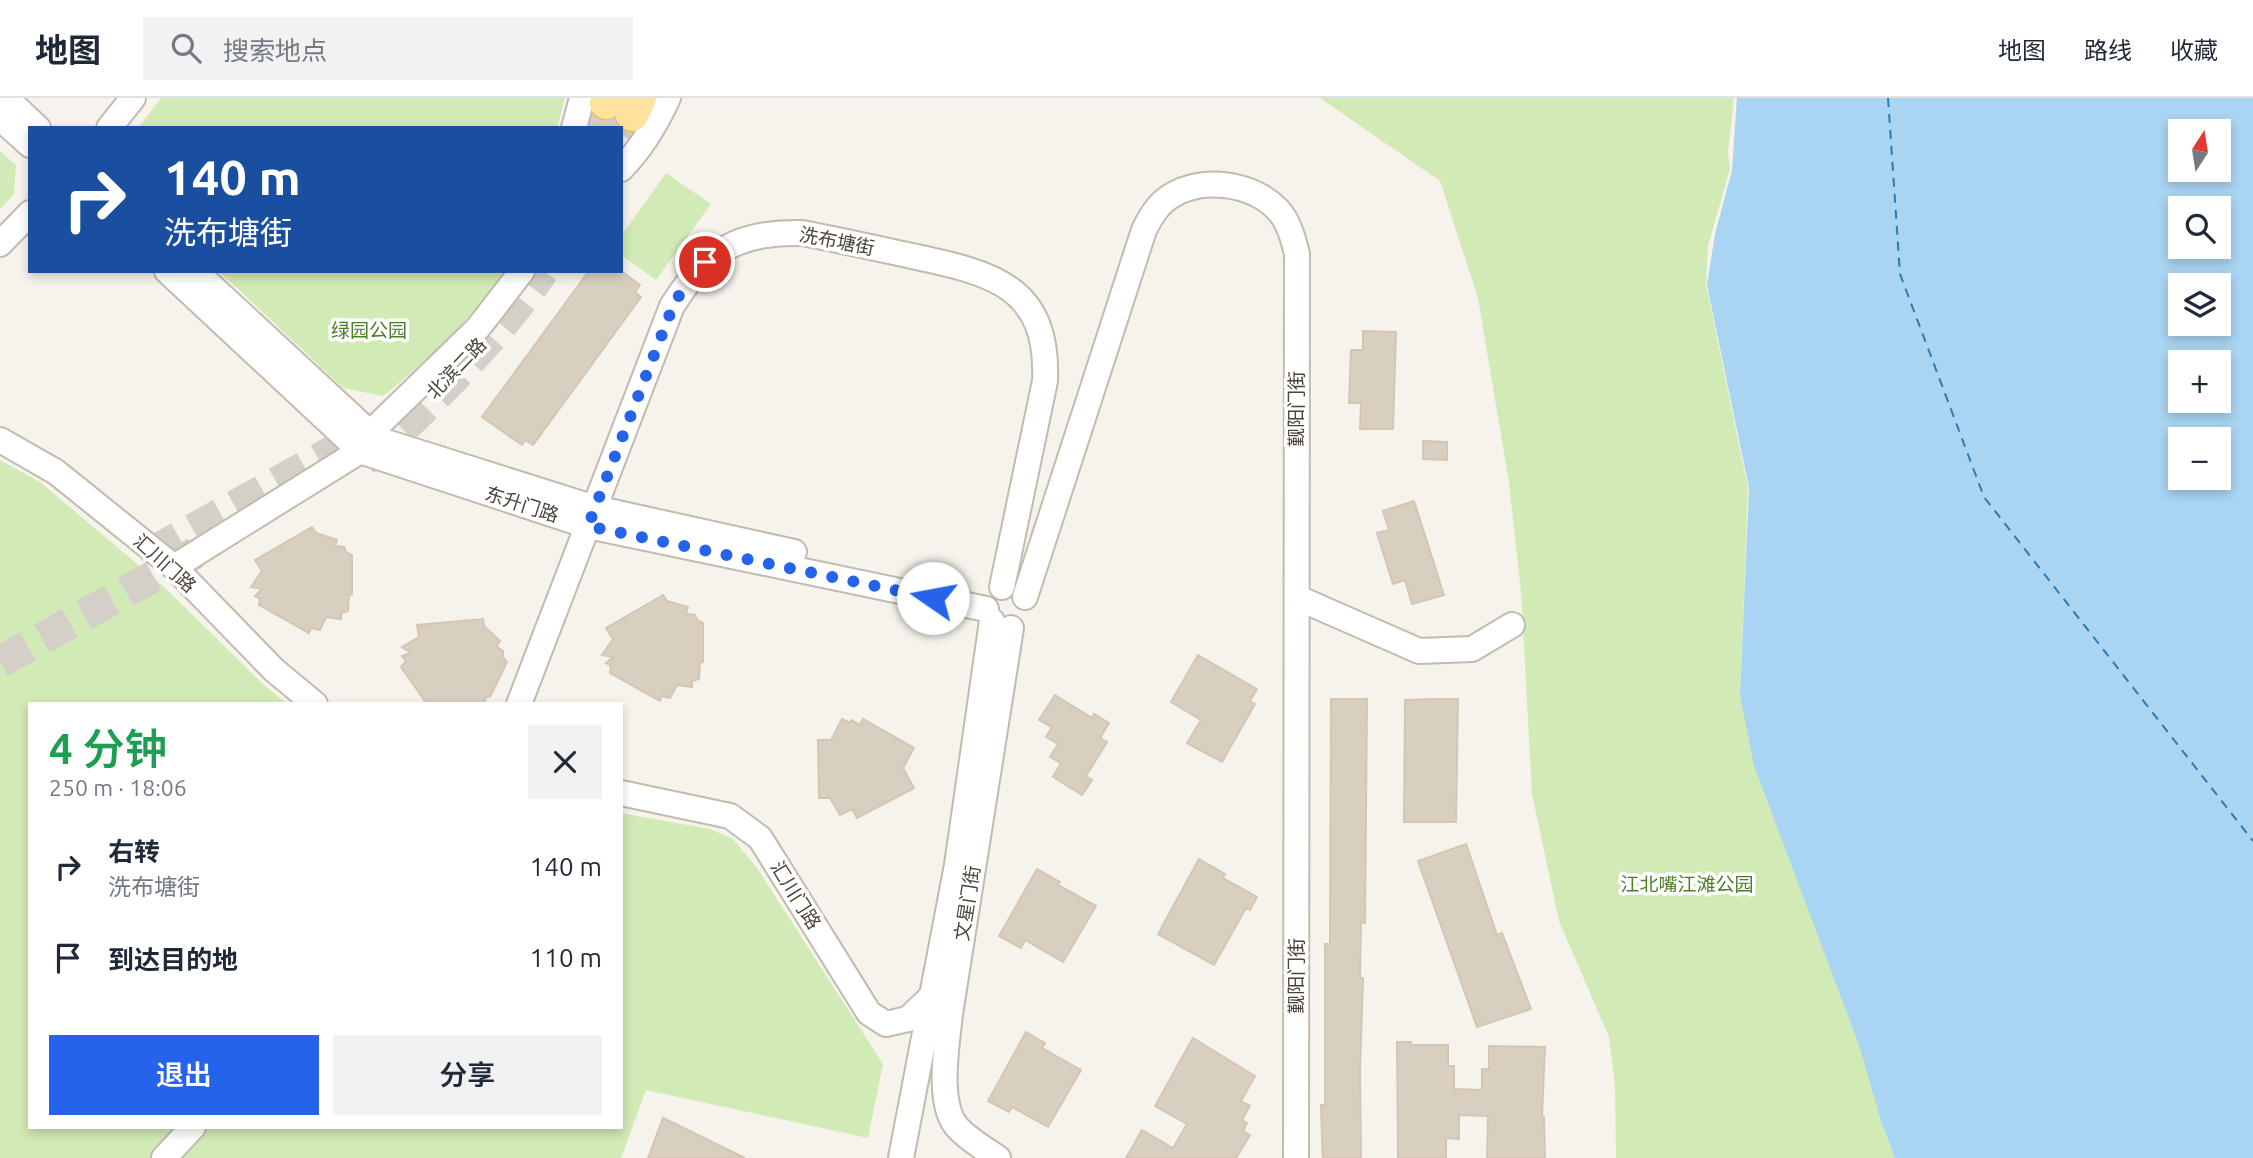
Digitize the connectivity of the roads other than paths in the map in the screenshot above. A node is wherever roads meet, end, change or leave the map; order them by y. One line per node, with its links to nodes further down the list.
1 (6, 98): 6 (street)
2 (133, 98): 7 (street)
3 (668, 98): 10 (street)
4 (614, 103): 8 (street)
5 (0, 118): 9 (street)
6 (36, 126)
7 (111, 126)
8 (577, 126)
9 (28, 143)
10 (625, 164)
11 (28, 215): 12 (street)
12 (0, 244)
13 (169, 273): 19 (street, 东升门路)
14 (197, 273): 19 (street, 东升门路)
15 (520, 273): 19 (street, 北滨二路)
16 (537, 273): 19 (street, 北滨二路)
17 (1038, 420): 20 (street); 21 (street, 洗布塘街); 25 (street, 洗布塘街)
18 (0, 440): 22 (street, 汇川门路)
19 (371, 442): 21 (street, 东升门路); 22 (street, 北滨二路)
20 (1059, 488): 23 (street, 觐阳门街); 24 (street, 觐阳门街)
21 (592, 517): 25 (street, 东升门路); 28 (street, 洗布塘街)
22 (174, 567): 27 (street, 汇川门路)
23 (1025, 597): 25 (street, 东升门路); 25 (street, 觐阳门街)
24 (1298, 598): 26 (street); 35 (street, 觐阳门街)
25 (996, 608): 30 (street, 文星门街); 34 (street, 文星门街)
26 (1512, 625)
27 (313, 702)
28 (520, 702)
29 (623, 793): 30 (street, 汇川门路)
30 (933, 995): 33 (street, 文星门街)
31 (190, 1129): 32 (street)
32 (164, 1158)
33 (901, 1158)
34 (998, 1158)
35 (1296, 1158)

